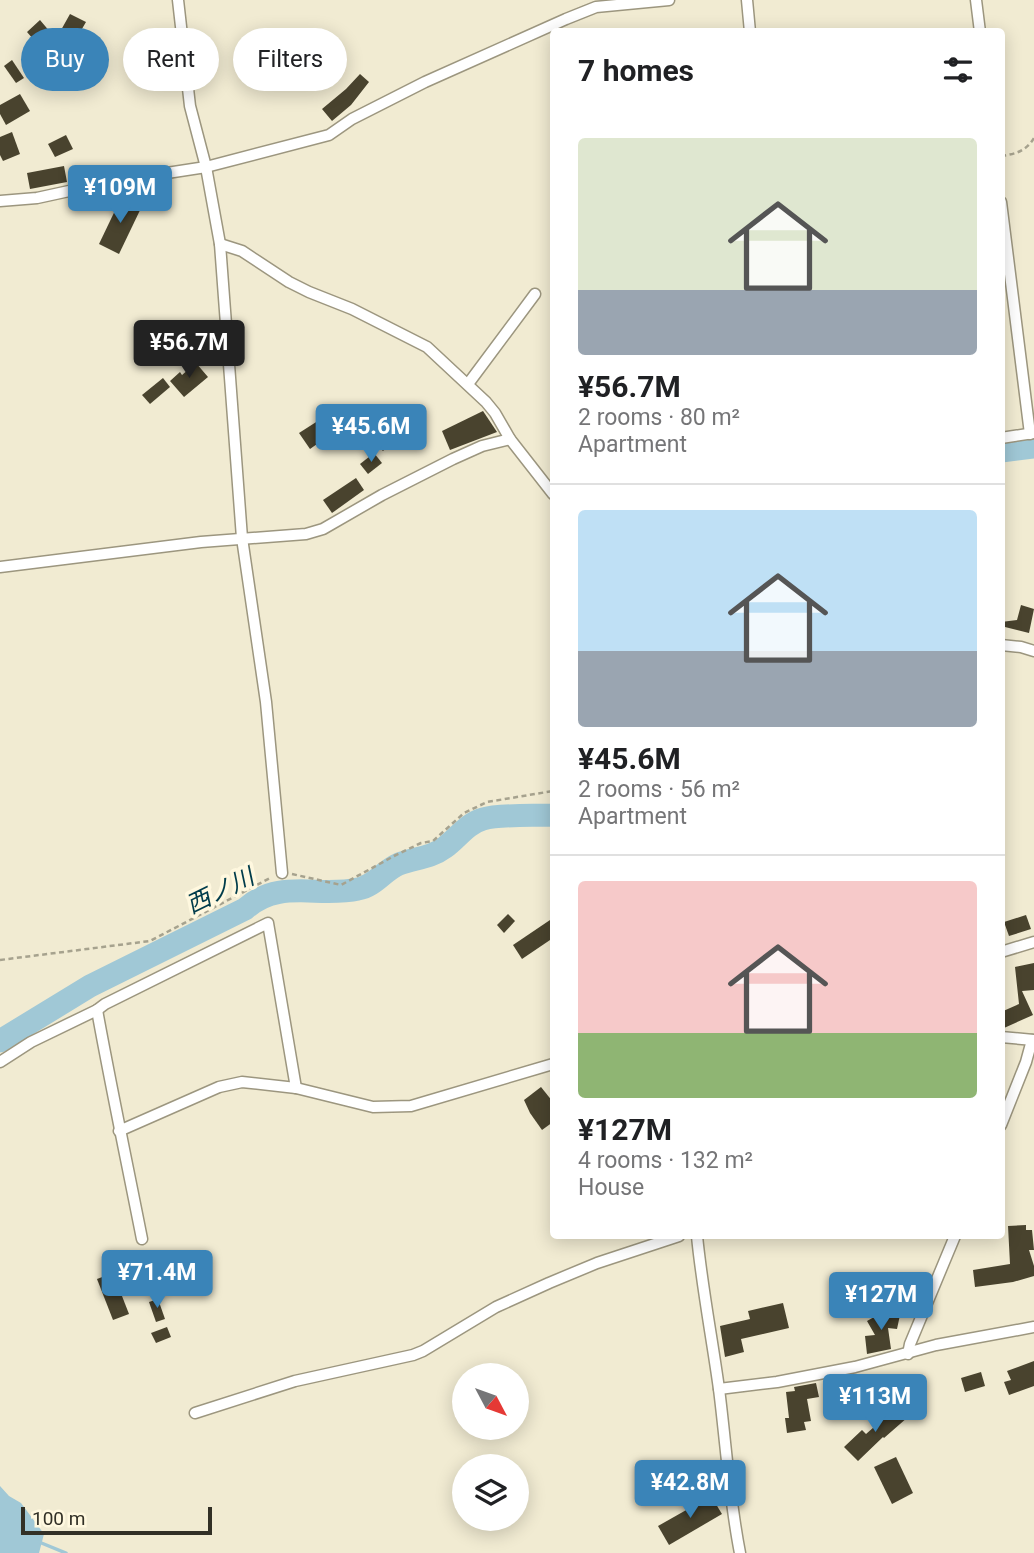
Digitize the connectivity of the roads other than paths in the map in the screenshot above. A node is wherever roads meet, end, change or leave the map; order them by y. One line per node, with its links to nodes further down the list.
1 (178, 0): 8 (street)
2 (668, 0): 5 (street)
3 (747, 0): 6 (street)
4 (976, 0): 7 (street)
5 (595, 4): 8 (street)
6 (750, 28)
7 (980, 28)
8 (206, 167): 9 (street); 11 (street)
9 (0, 201)
10 (1005, 232): 14 (street)
11 (220, 244): 13 (street); 18 (street)
12 (535, 294): 13 (street)
13 (468, 384): 16 (street)
14 (1032, 433): 15 (street)
15 (1005, 437)
16 (510, 439): 17 (street); 18 (street)
17 (550, 490)
18 (242, 538): 19 (street); 22 (street)
19 (0, 567)
20 (1005, 645): 21 (street)
21 (1034, 651)
22 (282, 873)
23 (1034, 943): 24 (street)
24 (1005, 951)
25 (97, 1010): 28 (street); 30 (street); 32 (street)
26 (1005, 1037): 27 (street)
27 (1033, 1040): 31 (street)
28 (0, 1062)
29 (550, 1065): 30 (street)
30 (296, 1088): 32 (street)
31 (1005, 1115)
32 (119, 1130): 33 (street)
33 (142, 1239)
34 (670, 1239): 40 (street)
35 (696, 1239): 39 (street)
36 (954, 1239): 38 (street)
37 (1034, 1327): 38 (street)
38 (908, 1354): 39 (street)
39 (719, 1389): 41 (street)
40 (195, 1413)
41 (740, 1553)

